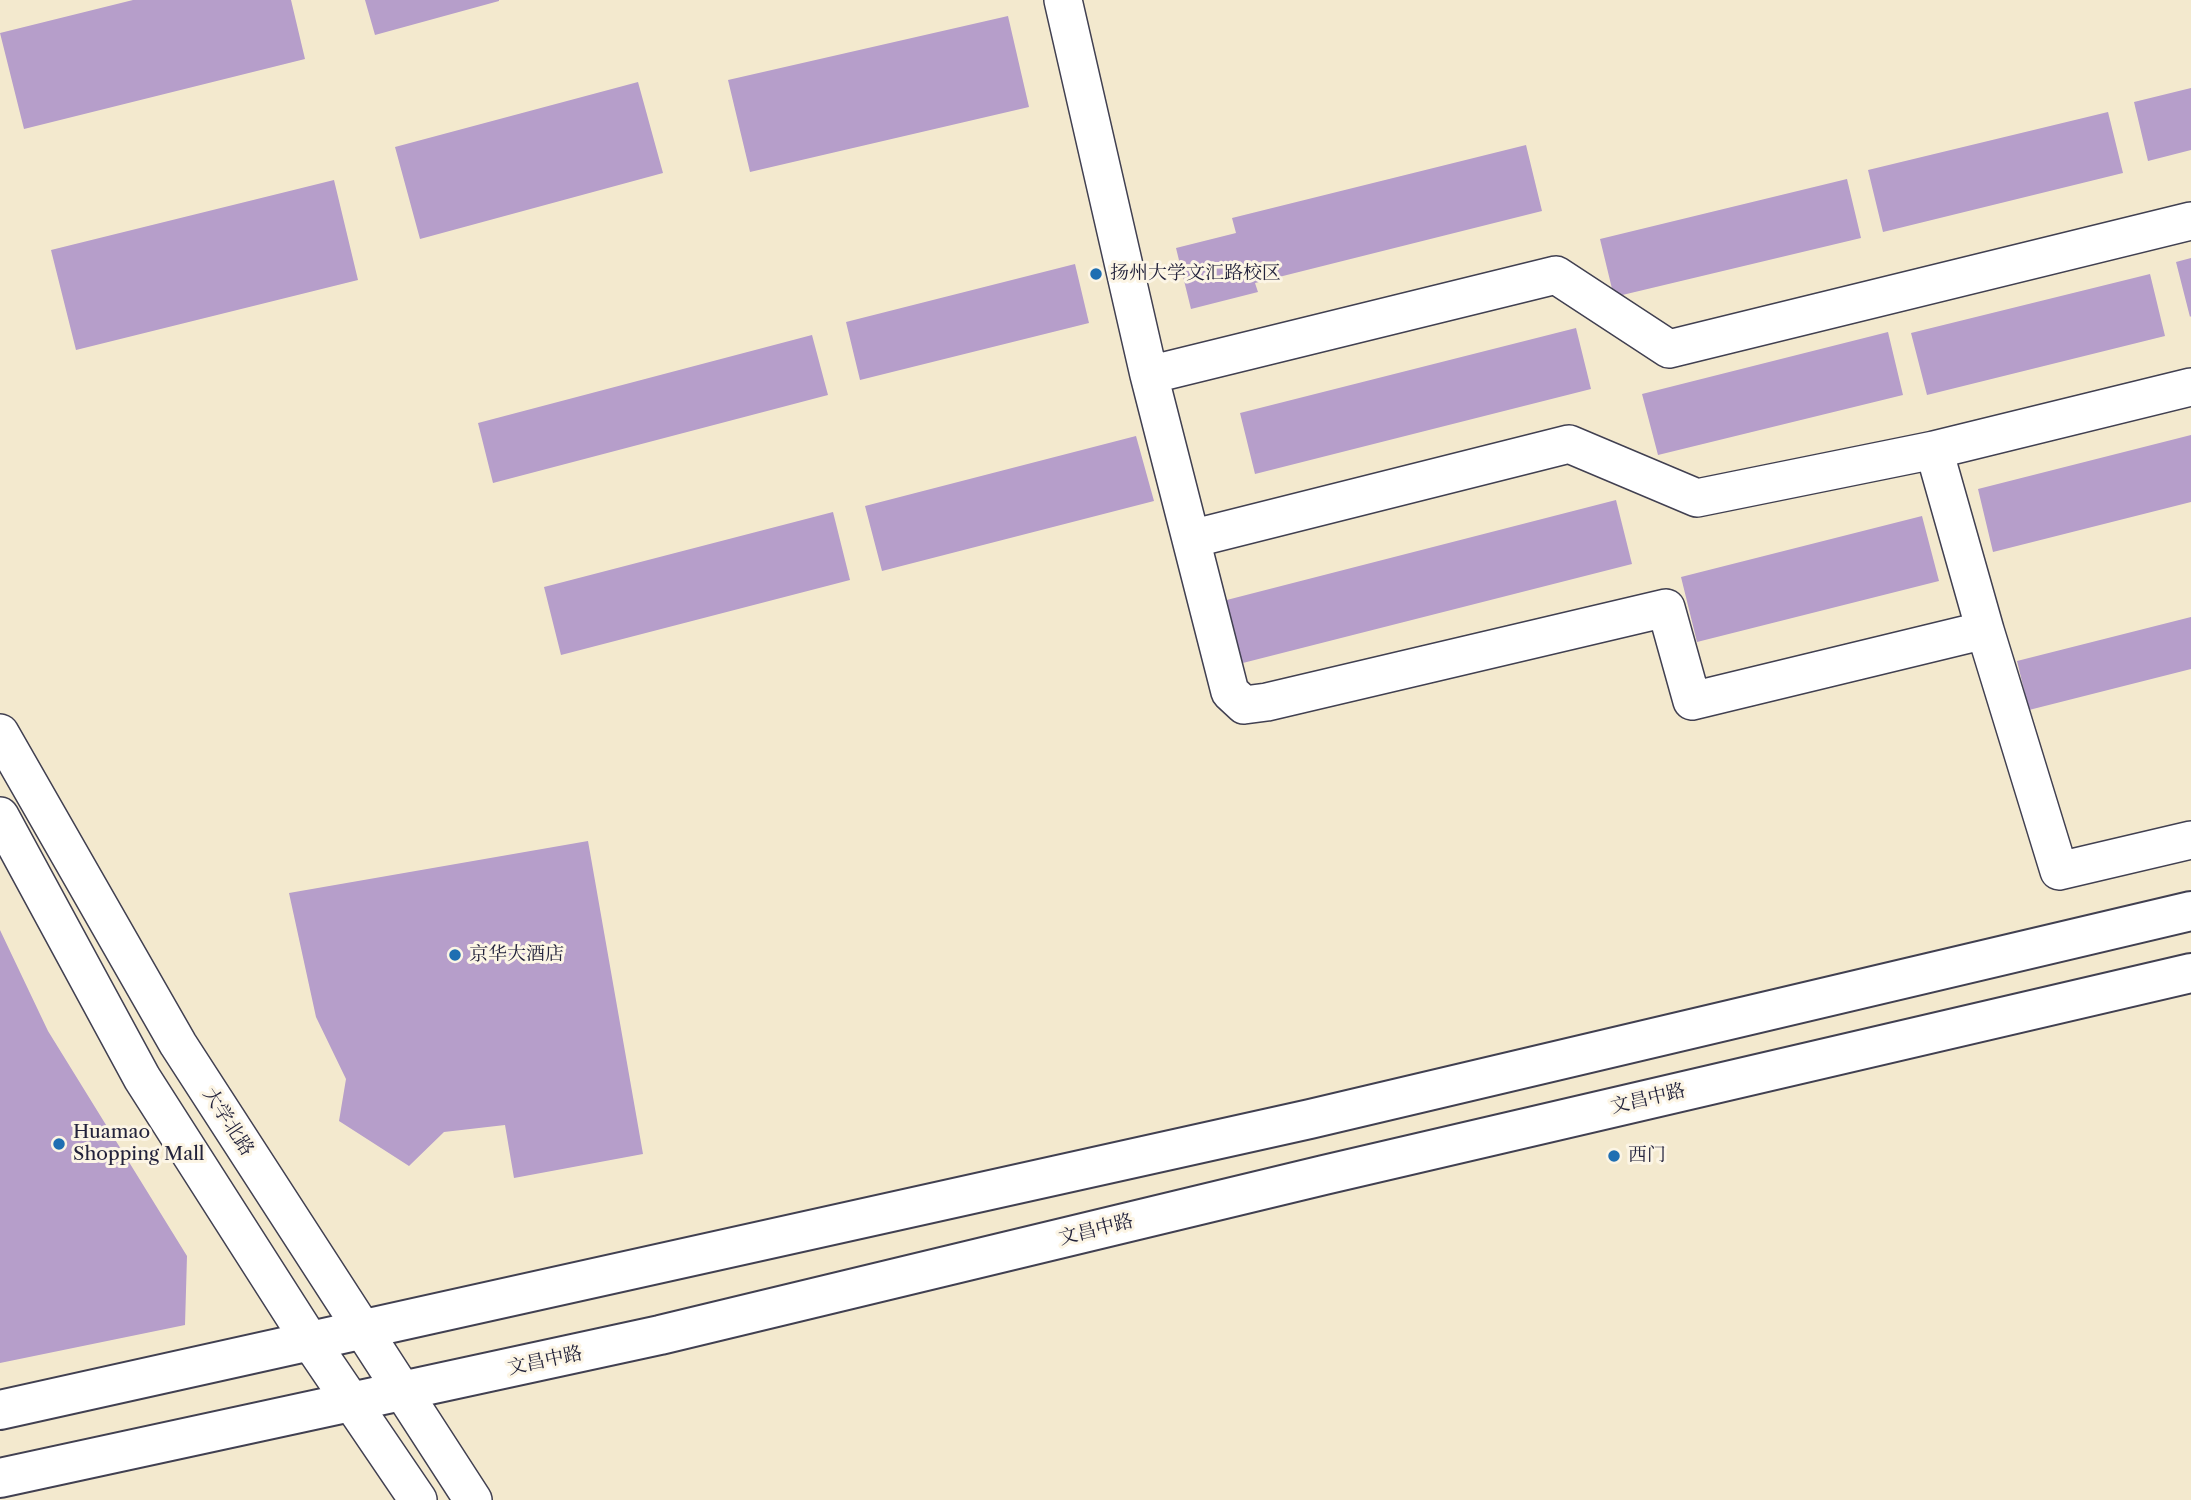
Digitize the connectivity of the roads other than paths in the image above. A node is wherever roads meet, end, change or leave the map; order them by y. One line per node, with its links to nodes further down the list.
1 (1063, 0): 3 (street)
2 (2191, 221): 3 (street)
3 (1149, 375): 6 (street)
4 (2191, 387): 5 (street)
5 (1934, 450): 6 (street); 7 (street)
6 (1191, 539): 7 (street)
7 (1985, 630): 10 (street)
8 (0, 733): 13 (street, 大学北路)
9 (0, 816): 14 (street)
10 (2191, 839)
11 (2191, 911): 13 (main road)
12 (2191, 973): 15 (main road, 文昌中路)
13 (363, 1329): 14 (main road); 15 (street, 大学北路)
14 (310, 1341): 16 (street); 17 (main road)
15 (401, 1392): 16 (main road, 文昌中路); 20 (street, 大学北路)
16 (352, 1402): 18 (main road, 文昌中路); 19 (street)
17 (0, 1410)
18 (0, 1478)
19 (418, 1500)
20 (473, 1500)

